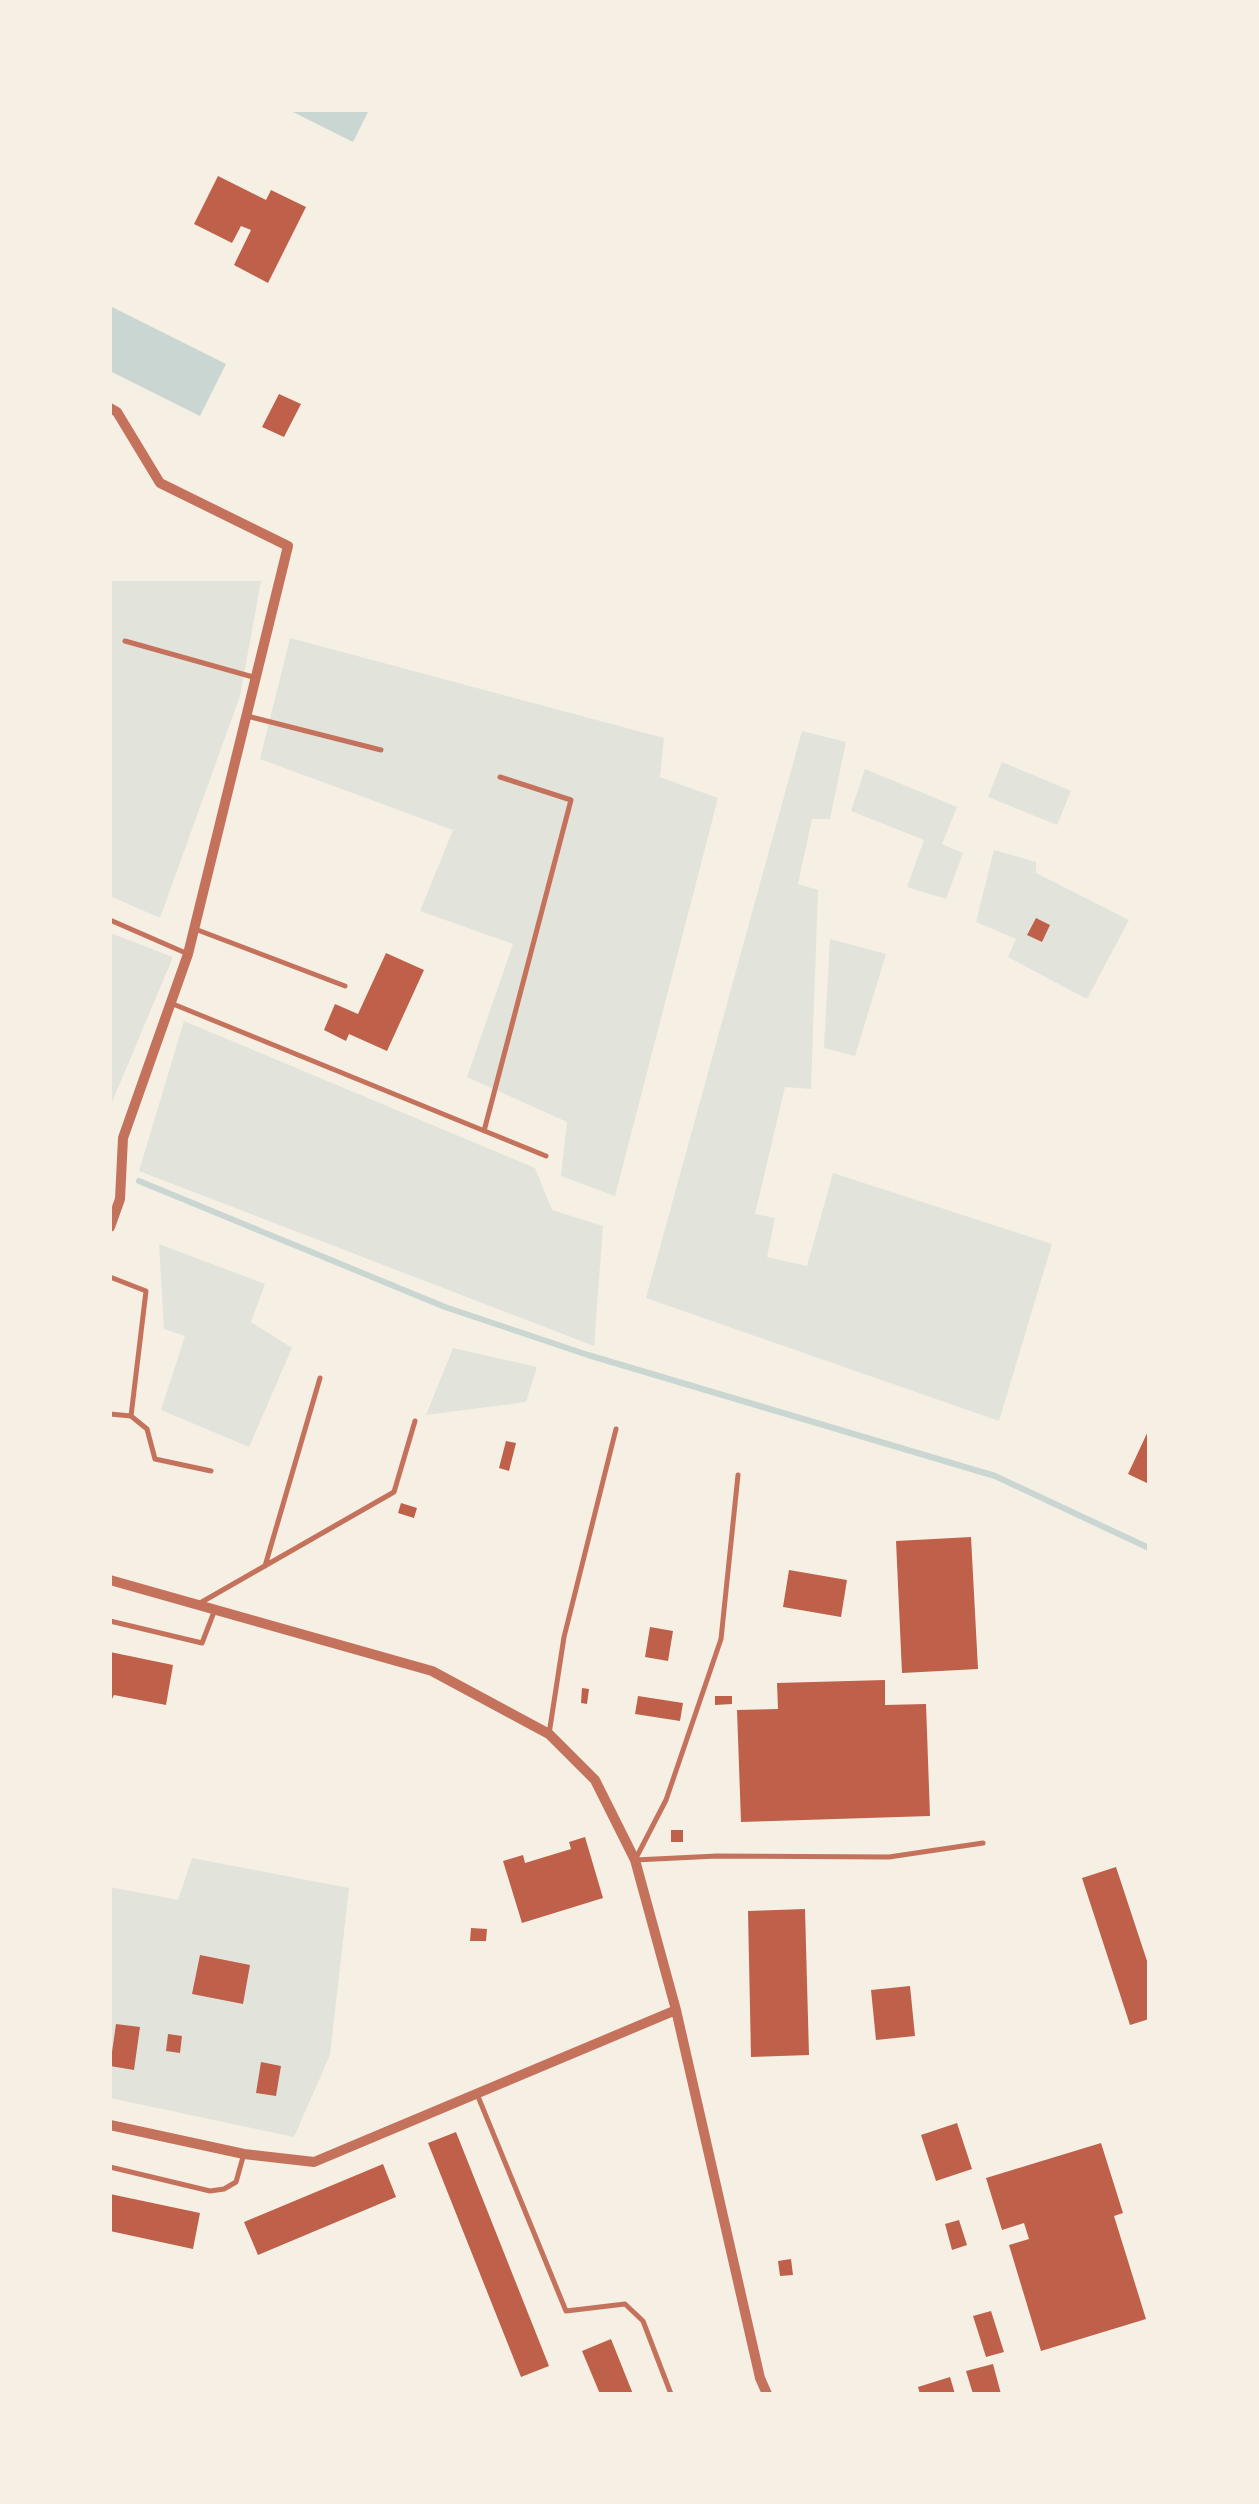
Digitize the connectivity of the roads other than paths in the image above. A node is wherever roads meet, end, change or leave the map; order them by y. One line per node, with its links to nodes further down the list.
1 (110, 408): 3 (street)
2 (125, 641): 3 (lane)
3 (256, 678): 4 (street)
4 (247, 716): 5 (lane); 8 (street)
5 (381, 750)
6 (500, 777): 12 (lane)
7 (110, 920): 9 (lane)
8 (192, 928): 9 (street); 10 (lane)
9 (188, 954): 11 (street)
10 (345, 986)
11 (170, 1003): 12 (lane); 14 (street)
12 (484, 1131): 15 (lane)
13 (110, 1132): 14 (lane)
14 (123, 1138): 16 (street)
15 (546, 1156)
16 (110, 1227)
17 (110, 1277): 20 (lane)
18 (320, 1378): 25 (lane)
19 (110, 1414): 20 (lane)
20 (131, 1416): 23 (lane)
21 (415, 1421): 25 (lane)
22 (616, 1430): 30 (lane)
23 (211, 1471)
24 (738, 1475): 32 (lane)
25 (264, 1566): 27 (lane)
26 (110, 1580): 27 (street)
27 (198, 1605): 28 (street)
28 (214, 1610): 29 (lane); 30 (street)
29 (110, 1622)
30 (549, 1734): 32 (street)
31 (983, 1843): 32 (lane)
32 (635, 1860): 33 (street)
33 (676, 2010): 34 (street); 39 (street)
34 (477, 2094): 36 (street); 38 (lane)
35 (110, 2124): 36 (street)
36 (244, 2154): 37 (lane)
37 (110, 2167)
38 (671, 2394)
39 (767, 2394)

